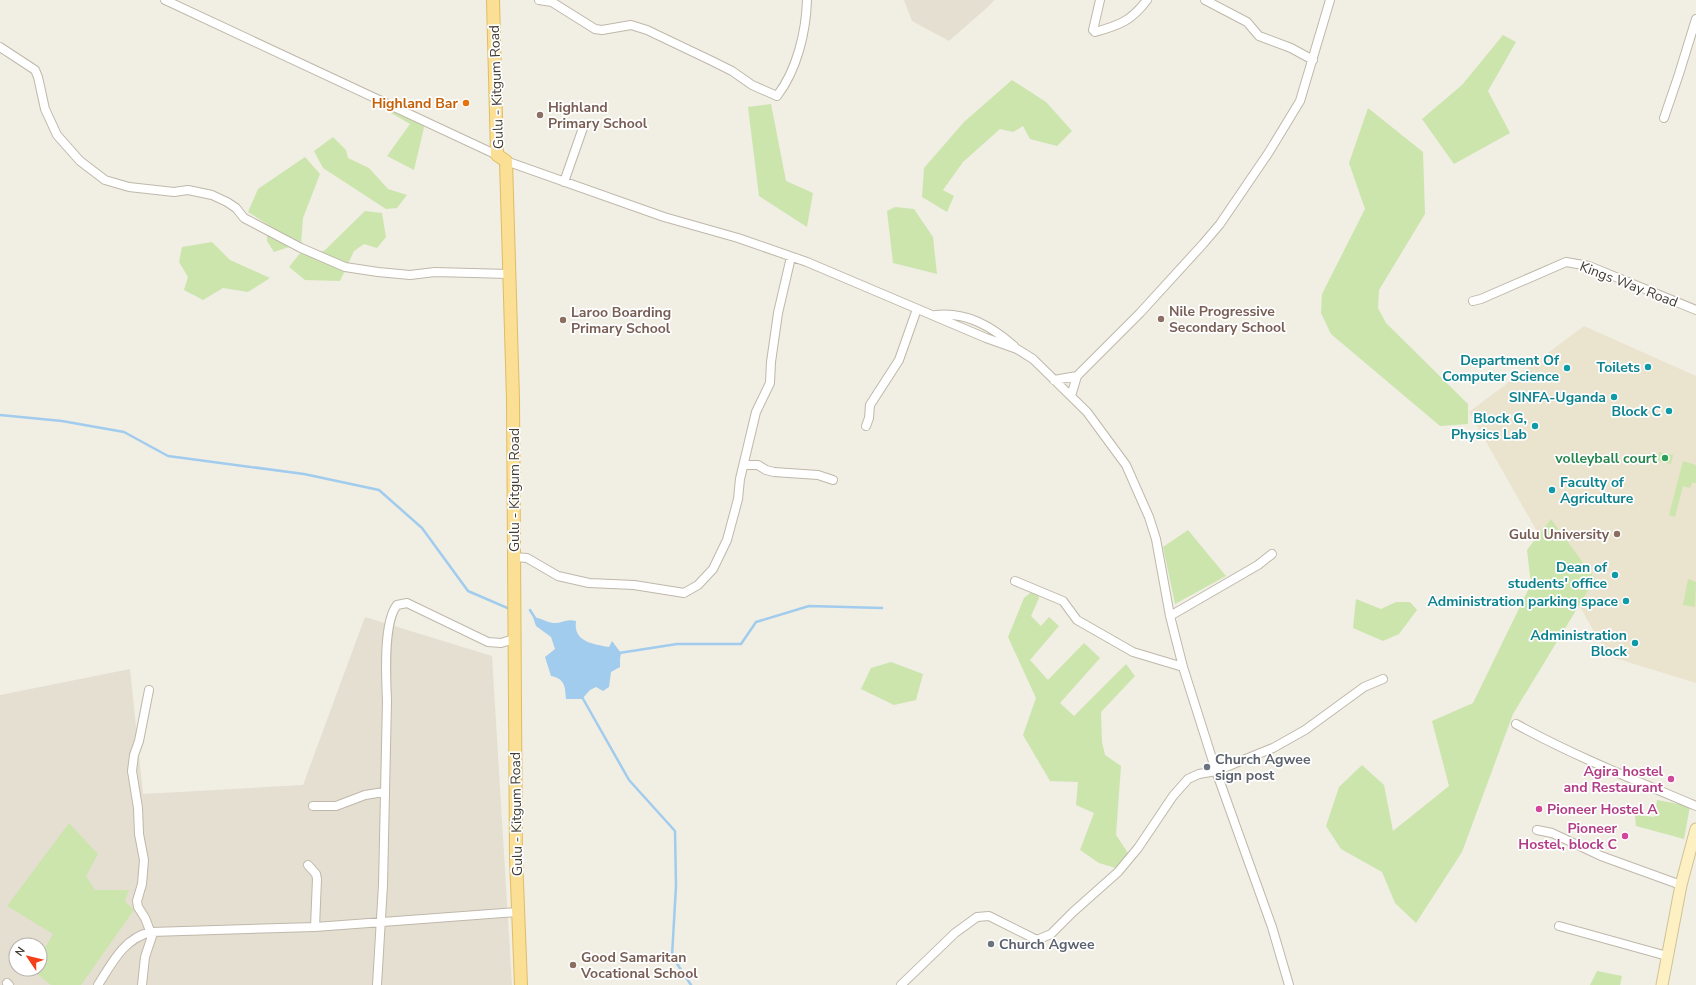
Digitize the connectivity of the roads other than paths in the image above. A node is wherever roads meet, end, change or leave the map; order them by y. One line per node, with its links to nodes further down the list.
1 (165, 0): 14 (street)
2 (493, 0): 14 (main road, Gulu - Kitgum Road)
3 (539, 0): 4 (street)
4 (807, 0)
5 (1100, 0): 6 (street)
6 (1147, 0)
7 (1205, 0): 11 (street)
8 (1330, 0): 11 (street)
9 (1696, 19): 12 (street)
10 (0, 47): 17 (street)
11 (1313, 60): 23 (street)
12 (1664, 118)
13 (584, 125): 15 (street)
14 (501, 158): 15 (street); 17 (main road, Gulu - Kitgum Road)
15 (564, 182): 16 (street)
16 (791, 257): 19 (street); 27 (street)
17 (509, 274): 30 (main road, Gulu - Kitgum Road)
18 (1473, 301): 20 (street, Kings Way Road)
19 (917, 309): 21 (street); 26 (street)
20 (1696, 310)
21 (936, 316): 22 (street); 22 (street)
22 (1017, 349): 24 (street)
23 (1077, 376): 24 (street); 25 (street)
24 (1054, 380): 25 (street)
25 (1071, 396): 32 (street)
26 (866, 426)
27 (744, 465): 28 (street); 30 (street)
28 (833, 480)
29 (1272, 554): 32 (street)
30 (514, 557): 33 (main road, Gulu - Kitgum Road)
31 (1016, 581): 34 (street)
32 (1170, 616): 34 (street)
33 (514, 639): 39 (street); 46 (main road, Gulu - Kitgum Road)
34 (1183, 667): 38 (street)
35 (1383, 679): 38 (street)
36 (149, 690): 50 (street)
37 (1516, 724): 41 (street)
38 (1216, 771): 56 (street); 57 (street)
39 (384, 792): 40 (street); 47 (street)
40 (313, 806)
41 (1696, 806)
42 (1696, 829): 45 (street)
43 (1537, 830): 45 (street)
44 (308, 866): 48 (street)
45 (1680, 885): 51 (street)
46 (518, 912): 47 (street); 55 (main road, Gulu - Kitgum Road)
47 (380, 922): 48 (street); 54 (street)
48 (314, 926): 50 (street)
49 (1559, 926): 51 (street)
50 (151, 932): 52 (street); 53 (street)
51 (1667, 956): 58 (street)
52 (98, 985)
53 (142, 985)
54 (377, 985)
55 (521, 985)
56 (901, 985)
57 (1289, 985)
58 (1662, 985)

